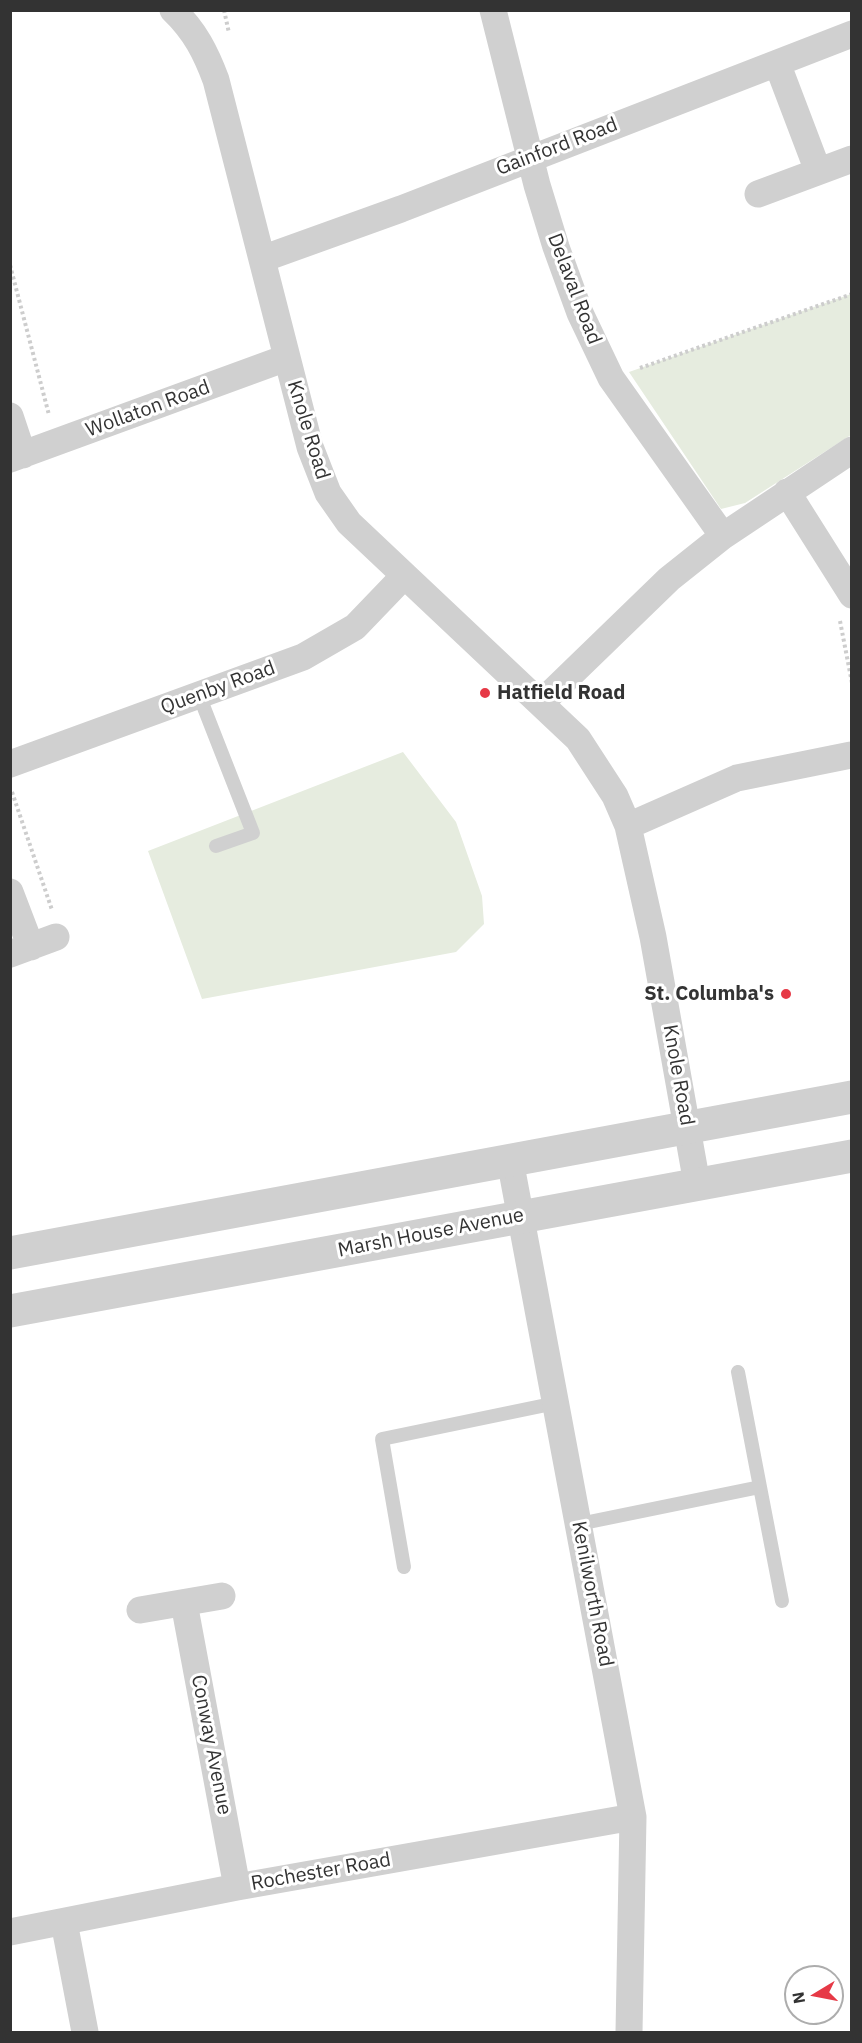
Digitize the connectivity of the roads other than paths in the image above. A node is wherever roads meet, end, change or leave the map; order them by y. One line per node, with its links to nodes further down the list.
1 (174, 10): 9 (street, Knole Road)
2 (492, 10): 5 (street, Delaval Road)
3 (852, 34): 4 (street, Gainford Road)
4 (777, 63): 5 (street, Gainford Road); 7 (street)
5 (529, 157): 9 (street, Gainford Road); 15 (street, Delaval Road)
6 (852, 159): 7 (street)
7 (818, 171): 8 (street)
8 (758, 194)
9 (262, 259): 10 (street, Knole Road)
10 (286, 358): 13 (street, Wollaton Road); 16 (street, Knole Road)
11 (10, 416): 13 (street)
12 (852, 450): 14 (street)
13 (17, 457)
14 (787, 492): 15 (street); 17 (street)
15 (723, 536): 19 (street)
16 (404, 576): 18 (street, Quenby Road); 19 (street, Knole Road)
17 (852, 595)
18 (199, 695): 21 (street, Quenby Road); 23 (lane)
19 (541, 703): 22 (street, Knole Road)
20 (850, 748): 22 (street)
21 (10, 764)
22 (628, 826): 28 (street, Knole Road)
23 (216, 846)
24 (10, 892): 26 (street)
25 (57, 937): 26 (street)
26 (21, 950)
27 (852, 1097): 28 (street)
28 (686, 1127): 30 (street); 31 (street, Knole Road)
29 (852, 1156): 31 (street, Marsh House Avenue)
30 (510, 1160): 32 (street, Kenilworth Road); 33 (street)
31 (697, 1184): 32 (street, Marsh House Avenue)
32 (520, 1216): 34 (street, Marsh House Avenue); 36 (street, Kenilworth Road)
33 (10, 1252)
34 (10, 1311)
35 (738, 1372): 37 (lane)
36 (556, 1404): 38 (street, Kenilworth Road); 39 (lane)
37 (760, 1487): 38 (lane); 41 (lane)
38 (579, 1524): 44 (street, Kenilworth Road)
39 (404, 1567)
40 (222, 1596): 42 (street)
41 (782, 1601)
42 (184, 1603): 43 (street); 45 (street, Conway Avenue)
43 (141, 1610)
44 (633, 1817): 45 (street, Rochester Road); 49 (street, Kenilworth Road)
45 (237, 1887): 46 (street, Rochester Road)
46 (64, 1922): 47 (street, Rochester Road); 48 (street)
47 (10, 1932)
48 (85, 2032)
49 (629, 2032)

